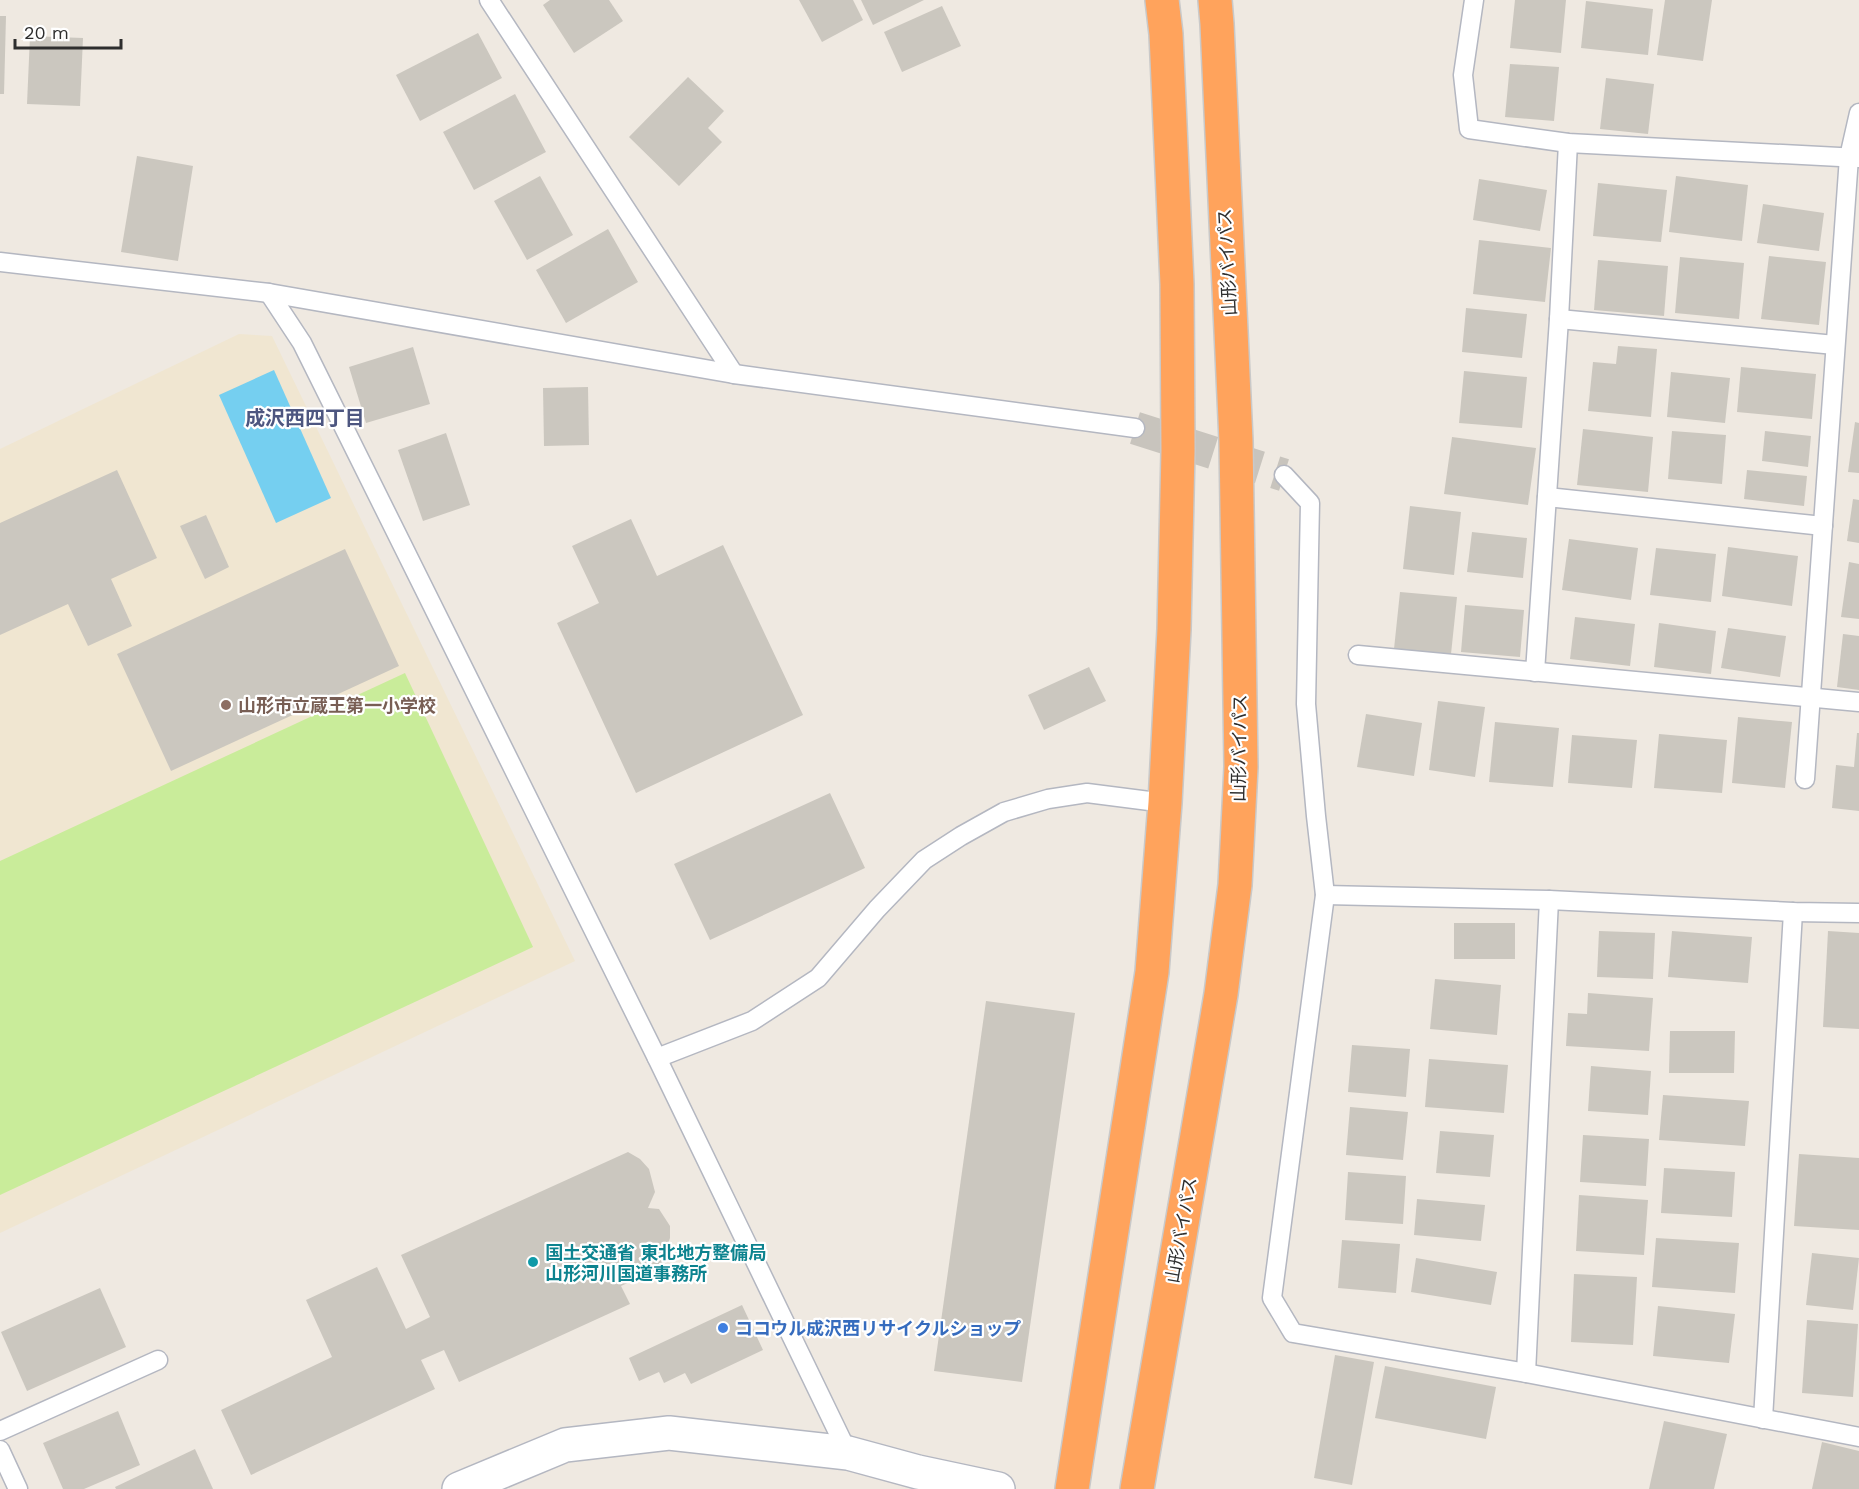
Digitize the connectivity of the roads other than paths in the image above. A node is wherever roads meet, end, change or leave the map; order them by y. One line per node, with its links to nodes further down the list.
1 (489, 0): 12 (lane)
2 (1162, 0): 22 (highway)
3 (1215, 0): 39 (highway, 山形バイパス)
4 (1474, 0): 6 (lane)
5 (1859, 113): 7 (lane)
6 (1568, 143): 7 (lane); 10 (lane)
7 (1854, 157): 11 (lane)
8 (0, 262): 9 (lane)
9 (269, 292): 12 (lane); 27 (lane)
10 (1559, 319): 11 (lane); 15 (lane)
11 (1835, 345): 16 (lane)
12 (734, 374): 13 (lane)
13 (1135, 428)
14 (1284, 475): 23 (lane)
15 (1547, 497): 16 (lane); 18 (lane)
16 (1823, 526): 19 (lane)
17 (1358, 656): 18 (lane)
18 (1535, 672): 19 (lane)
19 (1811, 698): 20 (lane); 21 (lane)
20 (1859, 702)
21 (1805, 779)
22 (1165, 802): 27 (lane); 38 (highway)
23 (1325, 895): 24 (lane); 29 (lane)
24 (1549, 900): 25 (lane); 29 (lane)
25 (1793, 912): 26 (lane); 30 (lane)
26 (1859, 913)
27 (657, 1058): 34 (lane)
28 (158, 1360): 31 (lane)
29 (1526, 1373): 30 (lane)
30 (1763, 1419): 32 (lane)
31 (0, 1431)
32 (1859, 1437)
33 (0, 1450): 35 (lane)
34 (848, 1453): 36 (street); 37 (street)
35 (18, 1489)
36 (459, 1489)
37 (998, 1489)
38 (1072, 1489)
39 (1137, 1489)

